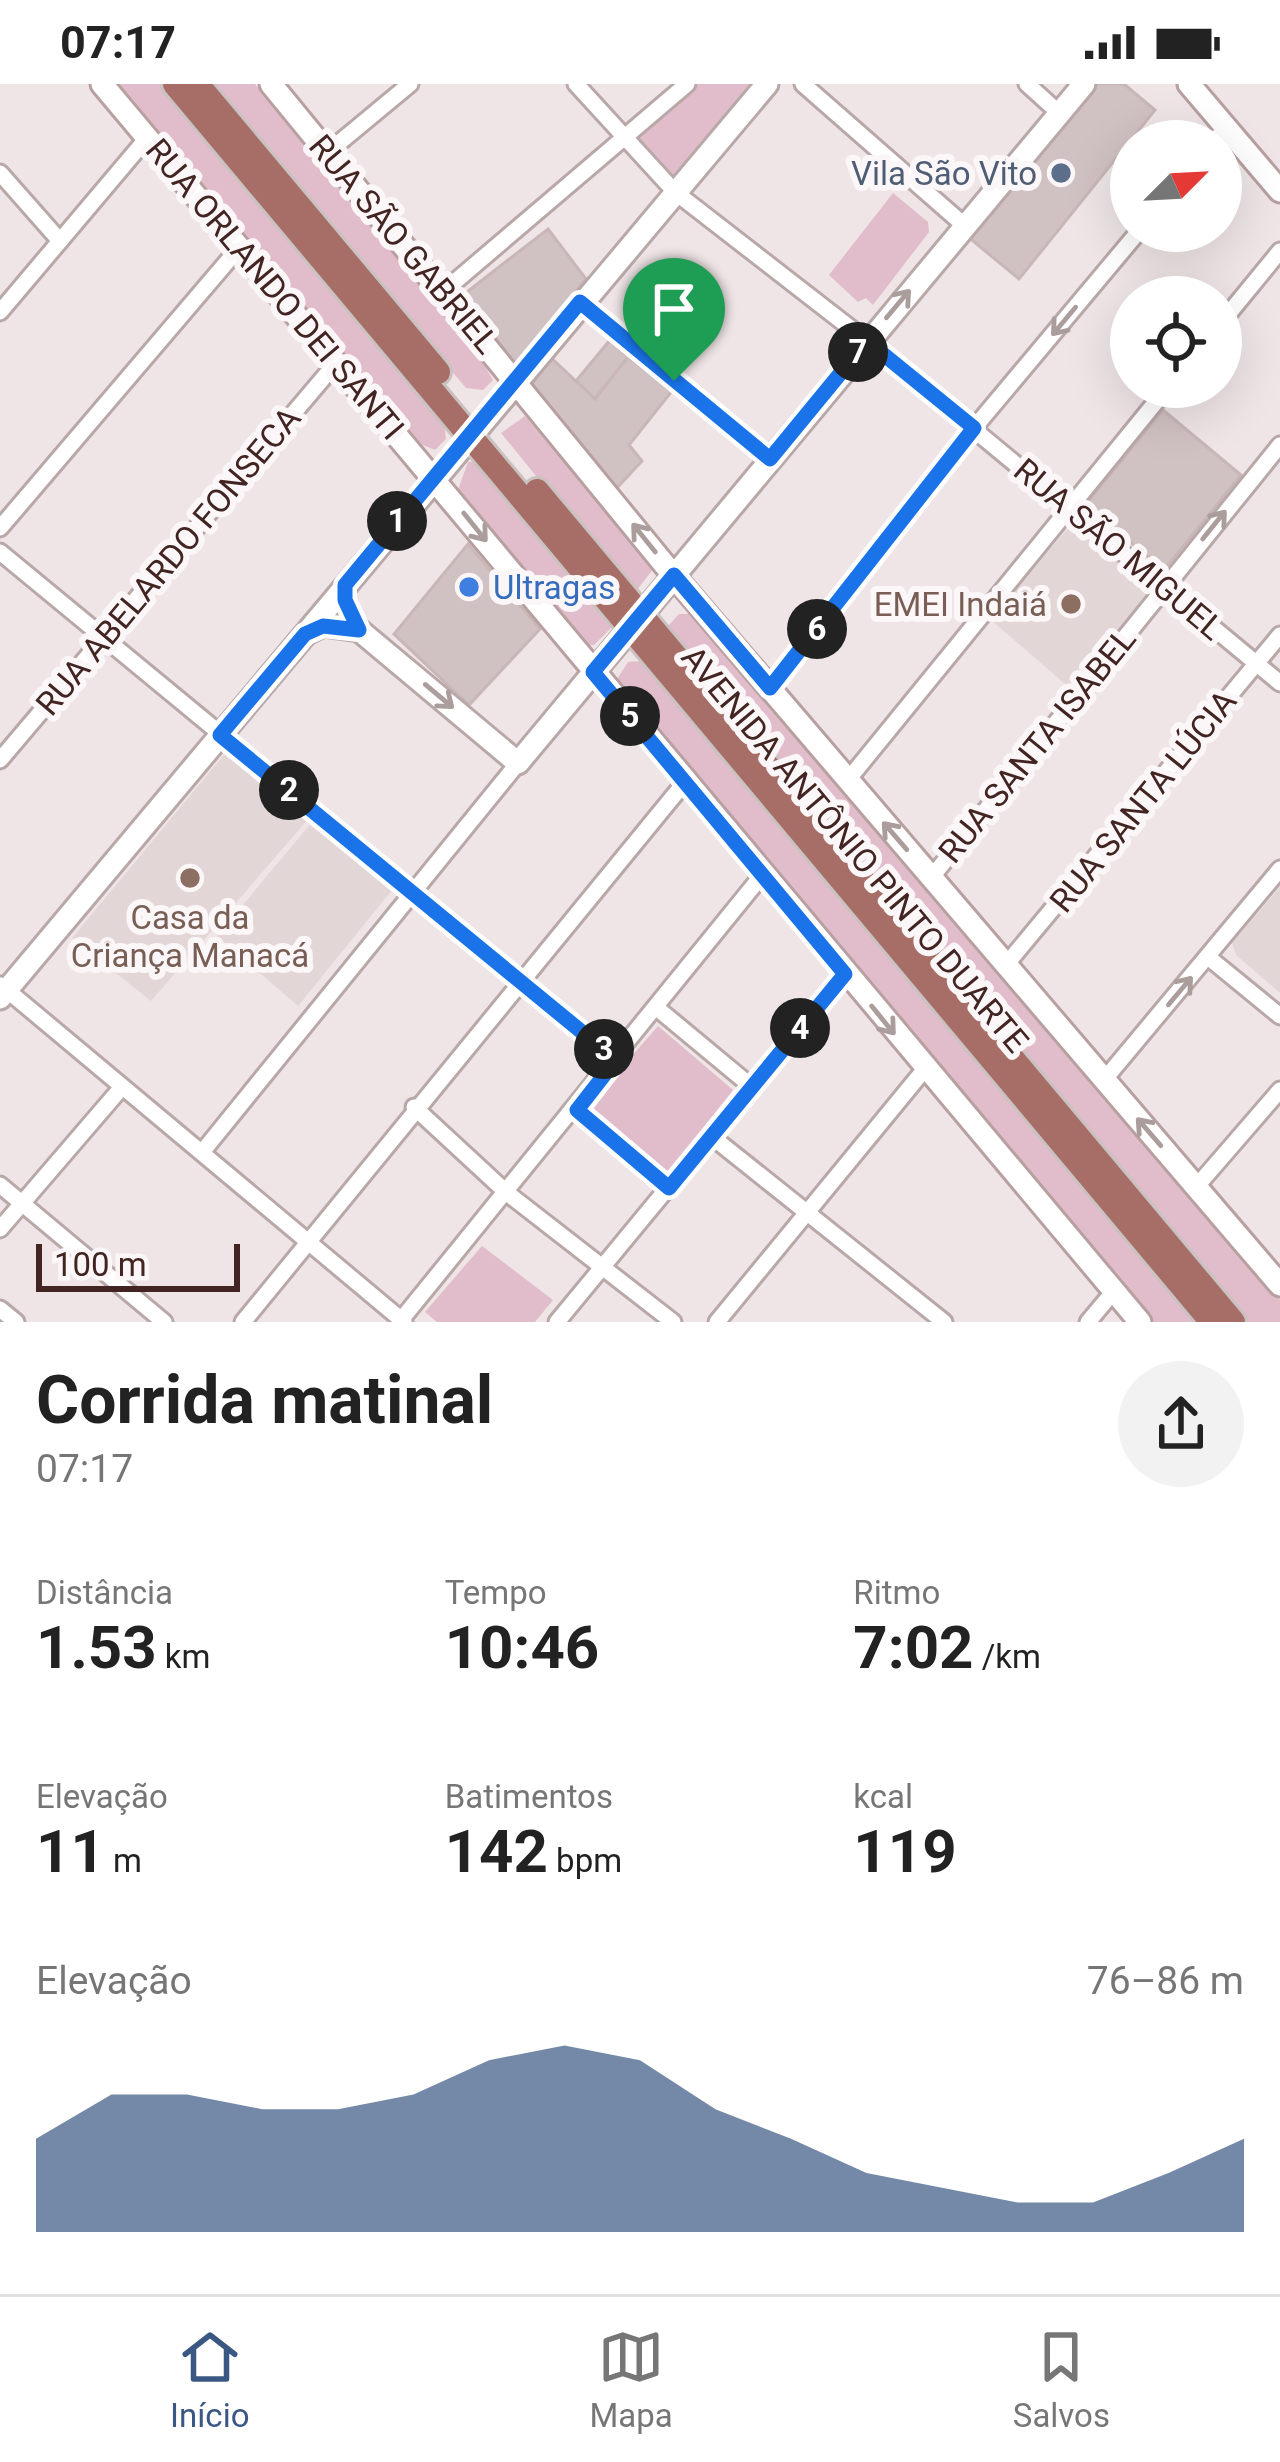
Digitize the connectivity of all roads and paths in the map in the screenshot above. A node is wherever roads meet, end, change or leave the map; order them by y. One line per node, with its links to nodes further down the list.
1 (102, 84): 15 (main road, RUA ORLANDO DEI SANTI)
2 (175, 84): 35 (main road, AVENIDA ANTÔNIO PINTO DUARTE)
3 (197, 84): 35 (main road, AVENIDA ANTÔNIO PINTO DUARTE)
4 (271, 84): 17 (main road, RUA SÃO GABRIEL)
5 (410, 84): 17 (street)
6 (576, 84): 16 (street, RUA SÃO MIGUEL)
7 (687, 84): 16 (street)
8 (767, 84): 21 (main road)
9 (803, 84): 22 (street)
10 (1028, 84): 13 (street)
11 (1084, 84): 13 (main road)
12 (1189, 84): 14 (main road)
13 (1058, 112): 22 (main road)
14 (1211, 120)
15 (147, 137): 23 (street); 24 (main road, RUA ORLANDO DEI SANTI)
16 (623, 140): 21 (street, RUA SÃO MIGUEL); 27 (street)
17 (328, 152): 27 (main road, RUA SÃO GABRIEL)
18 (1242, 155): 20 (main road)
19 (0, 173): 23 (street)
20 (1280, 191)
21 (675, 192): 29 (main road); 31 (street, RUA SÃO MIGUEL)
22 (965, 226): 31 (main road, one-way to 22)
23 (59, 241): 30 (street)
24 (238, 249): 32 (main road, RUA ORLANDO DEI SANTI); 41 (street)
25 (1280, 251): 28 (street)
26 (1121, 252): 36 (street, one-way to 36)
27 (444, 291): 33 (main road, RUA SÃO GABRIEL)
28 (1242, 297)
29 (580, 302): 33 (main road); 38 (street)
30 (0, 312)
31 (867, 341): 36 (street, RUA SÃO MIGUEL); 38 (main road)
32 (336, 363): 39 (main road, RUA ORLANDO DEI SANTI); 50 (street, RUA ABELARDO FONSECA)
33 (515, 378): 35 (main road); 43 (main road, RUA SÃO GABRIEL, one-way to 33)
34 (1151, 408): 40 (street)
35 (474, 427): 39 (main road); 46 (main road, AVENIDA ANTÔNIO PINTO DUARTE)
36 (974, 428): 40 (street, RUA SÃO MIGUEL); 54 (street)
37 (1280, 445): 45 (street, RUA SANTA ISABEL, one-way to 37)
38 (770, 459): 43 (main road)
39 (433, 476): 44 (main road); 52 (main road, RUA ORLANDO DEI SANTI, one-way to 52)
40 (1070, 506): 45 (street, RUA SÃO MIGUEL); 58 (street)
41 (0, 528)
42 (0, 552): 50 (street)
43 (674, 575): 46 (main road); 54 (main road, RUA SÃO GABRIEL)
44 (345, 585): 47 (main road); 48 (main road)
45 (1163, 587): 51 (street, RUA SÃO MIGUEL); 62 (street, RUA SANTA ISABEL)
46 (633, 623): 52 (main road); 103 (main road, AVENIDA ANTÔNIO PINTO DUARTE); 104 (main road, AVENIDA ANTÔNIO PINTO DUARTE)
47 (359, 630): 48 (main road); 57 (main road, one-way to 57)
48 (305, 634): 55 (main road)
49 (1280, 635): 51 (street, RUA SANTA LÚCIA)
50 (104, 636): 55 (street); 56 (street, RUA ABELARDO FONSECA)
51 (1256, 664): 53 (street, RUA SÃO MIGUEL); 65 (street, RUA SANTA LÚCIA)
52 (593, 672): 57 (main road); 59 (main road, RUA ORLANDO DEI SANTI)
53 (1280, 683)
54 (770, 688): 58 (main road, RUA SÃO GABRIEL)
55 (220, 735): 63 (street); 68 (main road)
56 (0, 760)
57 (518, 763): 63 (street)
58 (847, 781): 62 (main road, RUA SÃO GABRIEL, one-way to 58)
59 (685, 782): 61 (main road, RUA ORLANDO DEI SANTI); 67 (street)
60 (1280, 868): 64 (street)
61 (763, 874): 66 (main road, RUA ORLANDO DEI SANTI); 69 (street)
62 (931, 878): 65 (main road, RUA SÃO GABRIEL)
63 (415, 892): 67 (street); 80 (street)
64 (1208, 957): 70 (street); 73 (street, one-way to 64)
65 (1005, 966): 73 (main road, RUA SÃO GABRIEL)
66 (845, 974): 72 (main road, RUA ORLANDO DEI SANTI, one-way to 72); 75 (street)
67 (523, 980): 71 (street); 77 (street)
68 (2, 990): 74 (street)
69 (658, 1009): 71 (street); 75 (street)
70 (1280, 1016)
71 (616, 1060): 78 (street)
72 (924, 1070): 86 (street); 91 (main road, RUA ORLANDO DEI SANTI)
73 (1104, 1080): 82 (main road, RUA SÃO GABRIEL, one-way to 73)
74 (122, 1087): 80 (street); 85 (street)
75 (752, 1087): 79 (street)
76 (1280, 1090): 82 (street)
77 (414, 1107): 84 (street); 88 (street)
78 (577, 1110): 83 (street); 84 (street)
79 (711, 1136): 83 (street); 86 (street)
80 (203, 1151): 88 (street)
81 (0, 1185): 85 (street)
82 (1197, 1186): 90 (main road, RUA SÃO GABRIEL)
83 (669, 1188): 89 (street)
84 (507, 1193): 89 (street); 93 (street)
85 (22, 1202): 87 (street); 95 (street)
86 (806, 1210): 99 (street); 100 (street)
87 (0, 1229)
88 (310, 1240): 93 (street); 96 (street)
89 (603, 1269): 97 (street); 98 (street)
90 (1280, 1285)
91 (1114, 1292): 101 (street); 102 (main road, RUA ORLANDO DEI SANTI)
92 (0, 1309): 94 (street)
93 (402, 1321)
94 (16, 1322)
95 (164, 1322)
96 (243, 1322)
97 (557, 1322)
98 (673, 1322)
99 (717, 1322)
100 (944, 1322)
101 (1088, 1322)
102 (1140, 1322)
103 (1212, 1322)
104 (1233, 1322)

